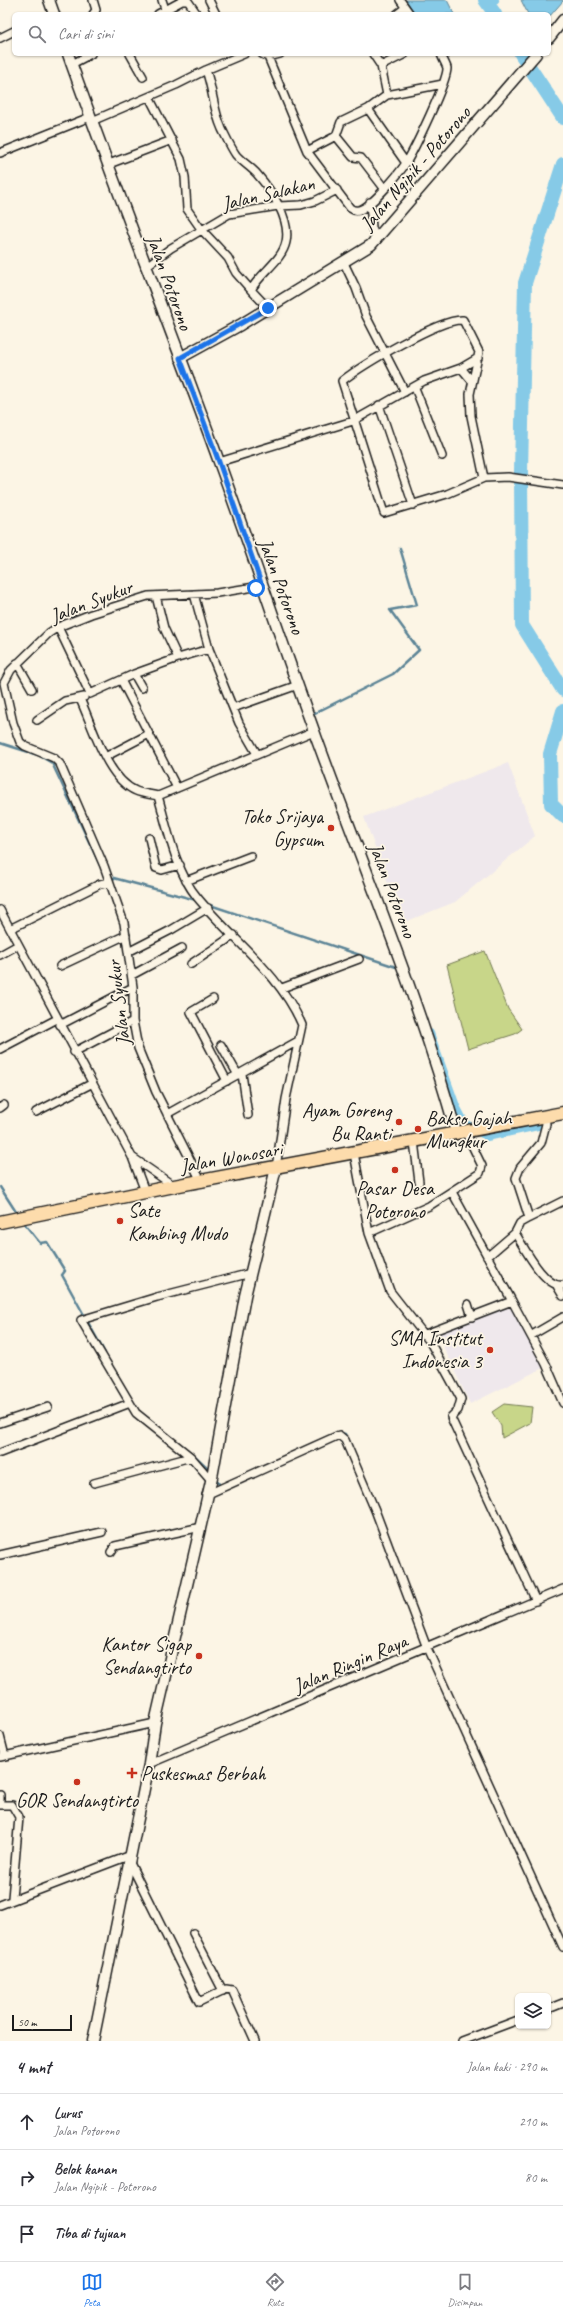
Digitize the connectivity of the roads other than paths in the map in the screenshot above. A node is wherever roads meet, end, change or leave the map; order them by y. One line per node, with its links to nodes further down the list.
1 (49, 0): 8 (street)
2 (93, 0): 9 (street)
3 (162, 0): 6 (street)
4 (209, 0): 12 (street)
5 (400, 0): 7 (street)
6 (165, 9): 10 (street); 11 (street)
7 (408, 11)
8 (51, 12)
9 (94, 12)
10 (161, 12)
11 (195, 12)
12 (215, 12)
13 (560, 24): 15 (street)
14 (12, 32): 16 (street)
15 (551, 35)
16 (0, 38)
17 (69, 56): 26 (street, Jalan Potorono)
18 (87, 56): 26 (street)
19 (131, 56): 29 (street)
20 (235, 56): 28 (street)
21 (265, 56): 37 (street)
22 (374, 56): 27 (street)
23 (401, 56): 27 (street)
24 (442, 56): 30 (street)
25 (534, 56): 46 (street, Jalan Ngipik - Potorono)
26 (72, 64): 34 (street, Jalan Potorono)
27 (381, 66): 31 (street)
28 (206, 70): 32 (street); 44 (street)
29 (143, 77)
30 (443, 84): 31 (street); 39 (street)
31 (387, 95): 33 (street)
32 (149, 96): 34 (street); 36 (street)
33 (368, 109): 35 (street); 39 (street)
34 (91, 119): 38 (street); 40 (street, Jalan Potorono)
35 (336, 136): 37 (street); 41 (street)
36 (172, 140): 40 (street); 45 (street)
37 (307, 151): 42 (street)
38 (0, 153)
39 (406, 163): 41 (street)
40 (109, 164): 48 (street, Jalan Potorono)
41 (384, 188): 43 (street)
42 (337, 190): 43 (street); 44 (street, Jalan Salakan)
43 (370, 202): 46 (street)
44 (278, 206): 45 (street, Jalan Salakan); 49 (street)
45 (201, 229): 48 (street, Jalan Salakan); 49 (street)
46 (377, 240): 47 (street, Jalan Ngipik - Potorono)
47 (344, 263): 50 (street, Jalan Ngipik - Potorono); 51 (street)
48 (145, 266): 52 (street, Jalan Potorono)
49 (251, 290): 50 (street)
50 (268, 308): 52 (street, Jalan Ngipik - Potorono)
51 (384, 354): 53 (street); 57 (street); 59 (street)
52 (180, 358): 61 (street, Jalan Potorono)
53 (478, 358): 54 (street); 55 (street)
54 (461, 368): 55 (street); 56 (street)
55 (472, 381): 62 (street)
56 (415, 388): 57 (street); 60 (street)
57 (405, 392): 58 (street)
58 (379, 405): 59 (street); 64 (street)
59 (353, 421): 61 (street); 64 (street)
60 (442, 456)
61 (219, 462): 65 (street, Jalan Potorono)
62 (484, 478): 63 (street); 64 (street)
63 (563, 485)
64 (413, 505)
65 (262, 586): 66 (street, Jalan Syukur); 74 (street, Jalan Potorono)
66 (194, 594): 67 (street, Jalan Syukur); 69 (street)
67 (156, 596): 68 (street, Jalan Syukur); 70 (street)
68 (58, 627): 71 (street, Jalan Syukur); 77 (street)
69 (209, 649): 70 (street); 79 (street)
70 (178, 658): 72 (street)
71 (17, 663): 76 (street); 90 (street, Jalan Syukur)
72 (134, 674): 73 (street); 75 (street)
73 (121, 680): 77 (street); 82 (street)
74 (298, 685): 79 (street); 81 (street, Jalan Potorono)
75 (142, 688)
76 (32, 689)
77 (90, 694): 78 (street)
78 (80, 699): 80 (street); 84 (street)
79 (234, 708): 83 (street)
80 (37, 720)
81 (314, 731): 83 (street); 122 (street, Jalan Potorono)
82 (149, 734): 84 (street); 85 (street)
83 (257, 754): 85 (street)
84 (105, 757): 86 (street)
85 (177, 788): 86 (street)
86 (158, 796): 89 (street)
87 (149, 838): 89 (street)
88 (251, 856): 91 (street)
89 (180, 865): 91 (street)
90 (108, 881): 94 (street); 95 (street, Jalan Syukur)
91 (186, 881): 92 (street)
92 (206, 907): 96 (street); 99 (street)
93 (0, 912): 94 (street)
94 (10, 929): 97 (street)
95 (126, 935): 99 (street, Jalan Syukur); 103 (street)
96 (234, 935): 102 (street); 106 (street)
97 (18, 945): 100 (street); 109 (street)
98 (182, 948): 104 (street)
99 (128, 952): 104 (street, Jalan Syukur)
100 (0, 955)
101 (359, 958): 106 (street)
102 (191, 964)
103 (60, 966)
104 (132, 975): 105 (street, Jalan Syukur)
105 (133, 987): 108 (street, Jalan Syukur); 109 (street)
106 (282, 988): 110 (street)
107 (213, 999): 115 (street)
108 (133, 1021): 113 (street); 119 (street, Jalan Syukur)
109 (58, 1022): 112 (street); 113 (street)
110 (298, 1041): 114 (street); 126 (street)
111 (221, 1045): 114 (street)
112 (0, 1049)
113 (74, 1052): 116 (street)
114 (240, 1074): 115 (street); 120 (street)
115 (227, 1080): 119 (street)
116 (91, 1084): 117 (street); 125 (street)
117 (36, 1112)
118 (563, 1113): 121 (highway, Jalan Wonosari)
119 (167, 1114): 128 (street, Jalan Syukur)
120 (248, 1115)
121 (545, 1116): 122 (highway, Jalan Wonosari); 133 (street)
122 (468, 1130): 123 (highway, Jalan Wonosari); 130 (street)
123 (414, 1141): 124 (highway, Jalan Wonosari); 127 (street)
124 (354, 1153): 126 (highway, Jalan Wonosari); 135 (street)
125 (132, 1157): 129 (street); 131 (street)
126 (276, 1168): 128 (highway, Jalan Wonosari); 138 (street)
127 (419, 1182)
128 (202, 1183): 129 (highway, Jalan Wonosari)
129 (174, 1186): 131 (highway, Jalan Wonosari)
130 (452, 1192): 135 (street); 137 (street)
131 (146, 1194): 134 (highway, Jalan Wonosari)
132 (563, 1201): 133 (street)
133 (529, 1218): 136 (street)
134 (0, 1222)
135 (369, 1233): 145 (street)
136 (515, 1233): 137 (street); 139 (street)
137 (487, 1257): 141 (street)
138 (250, 1273): 147 (street); 153 (street)
139 (560, 1286): 140 (street)
140 (563, 1296)
141 (512, 1301): 143 (street); 146 (street)
142 (468, 1304): 143 (street)
143 (472, 1317): 145 (street)
144 (563, 1317): 146 (street)
145 (423, 1334): 161 (street)
146 (532, 1335): 148 (street)
147 (130, 1403): 151 (street); 152 (street)
148 (563, 1403)
149 (48, 1407): 150 (street)
150 (0, 1423)
151 (0, 1454)
152 (191, 1457): 153 (street); 154 (street)
153 (211, 1480): 155 (street)
154 (94, 1483)
155 (206, 1495): 156 (street); 162 (street)
156 (201, 1527): 158 (street); 163 (street)
157 (102, 1532): 159 (street)
158 (111, 1552)
159 (0, 1555)
160 (563, 1589): 161 (street, Jalan Ringin Raya)
161 (536, 1601): 162 (street, Jalan Ringin Raya)
162 (428, 1647): 166 (street, Jalan Ringin Raya); 174 (street)
163 (155, 1722): 165 (street); 166 (street)
164 (0, 1736): 165 (street)
165 (3, 1757)
166 (149, 1764): 170 (street)
167 (0, 1795): 168 (street)
168 (0, 1800)
169 (0, 1806): 171 (street)
170 (130, 1859): 171 (street); 175 (street); 179 (street)
171 (12, 1898): 172 (street)
172 (0, 1905)
173 (193, 1933): 175 (street)
174 (563, 1947)
175 (223, 1991): 180 (street)
176 (563, 2003): 177 (street)
177 (551, 2008)
178 (515, 2021): 181 (street)
179 (93, 2041)
180 (255, 2041)
181 (462, 2041)

